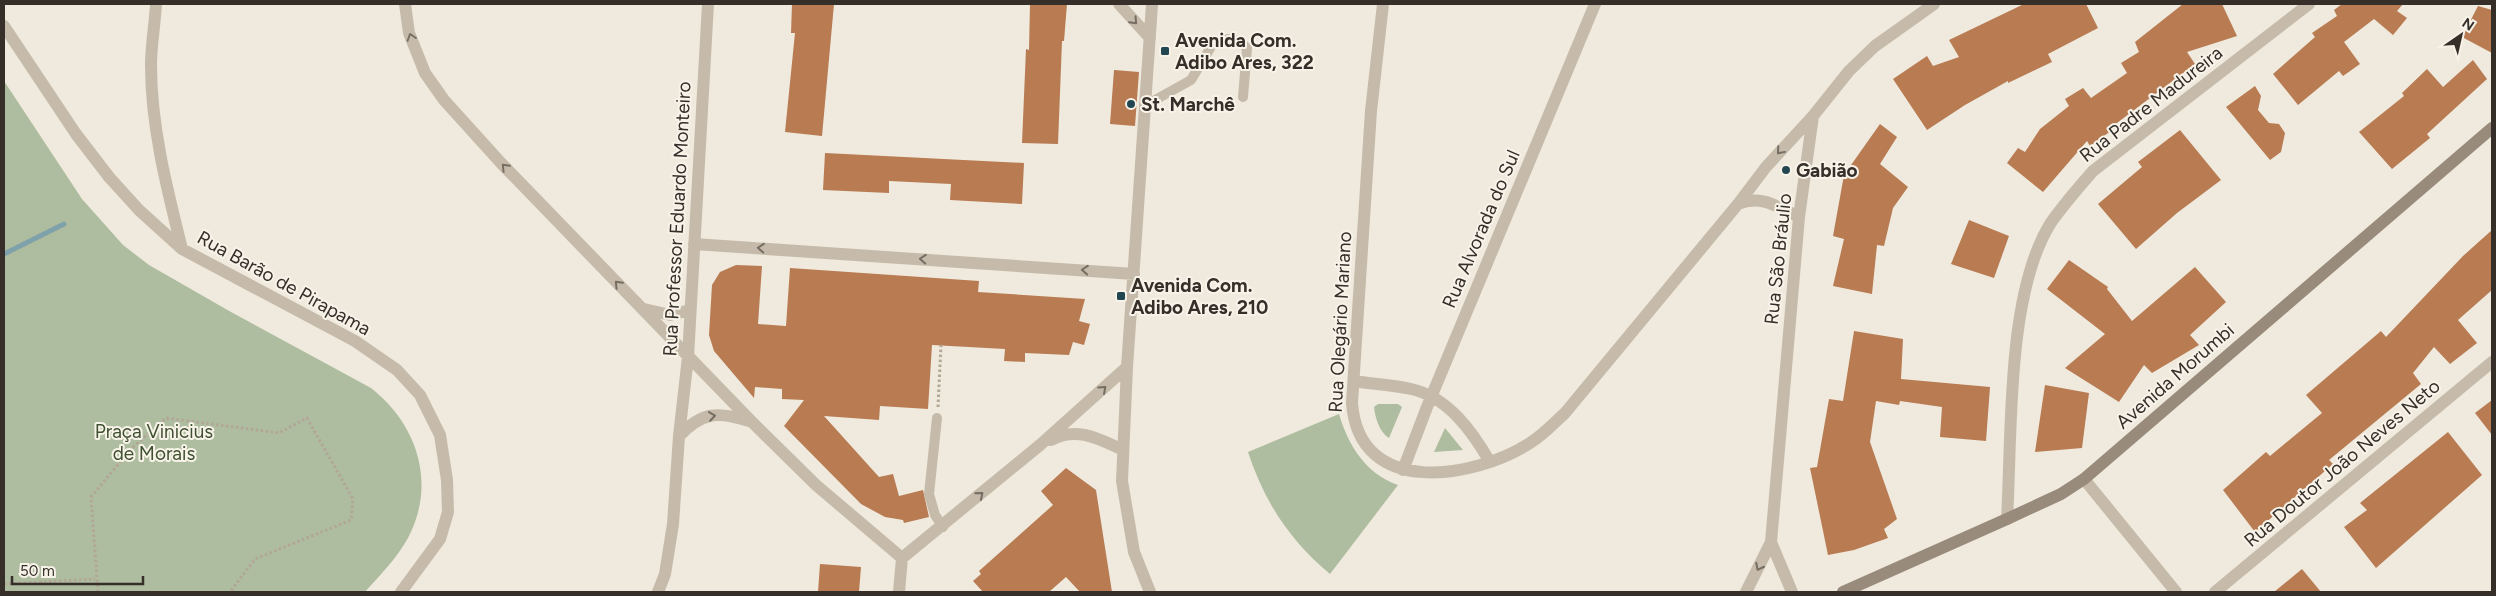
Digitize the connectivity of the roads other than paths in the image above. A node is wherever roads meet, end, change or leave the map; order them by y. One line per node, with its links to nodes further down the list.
1 (156, 4): 19 (street)
2 (405, 4): 21 (street, one-way to 2)
3 (708, 4): 18 (street, Rua Professor Eduardo Monteiro)
4 (1119, 4): 11 (street, one-way to 11)
5 (1152, 4): 11 (street)
6 (1383, 4): 26 (street, Rua Olegário Mariano)
7 (1595, 4): 27 (street, Rua Alvorada do Sul)
8 (1934, 4): 14 (street)
9 (2309, 4): 36 (street, Rua Padre Madureira)
10 (4, 26): 19 (street, Rua Barão de Pirapama)
11 (1150, 38): 13 (street)
12 (1243, 97): 13 (lane)
13 (1146, 105): 20 (street)
14 (1813, 116): 16 (street, Rua Olegário Mariano, one-way to 16); 17 (street, Rua São Bráulio)
15 (2492, 128): 35 (main road, Avenida Morumbi)
16 (1738, 204): 17 (street); 33 (street, Rua Olegário Mariano)
17 (1799, 217): 38 (street, Rua São Bráulio)
18 (694, 244): 20 (street, one-way to 18); 22 (street, Rua Professor Eduardo Monteiro)
19 (182, 249): 40 (street, Rua Barão de Pirapama)
20 (1134, 274): 25 (street)
21 (641, 308): 22 (street); 23 (street)
22 (690, 310): 23 (street, Rua Professor Eduardo Monteiro)
23 (688, 357): 29 (street); 30 (street, Rua Professor Eduardo Monteiro)
24 (2492, 362): 48 (street, Rua Doutor João Neves Neto)
25 (1127, 367): 31 (street, one-way to 25); 32 (street)
26 (1354, 382): 27 (street); 34 (street, Rua Olegário Mariano)
27 (1431, 397): 33 (street); 34 (street, Rua Alvorada do Sul)
28 (937, 418): 37 (lane)
29 (751, 421): 30 (street, one-way to 29); 39 (street)
30 (679, 436): 41 (street, Rua Professor Eduardo Monteiro)
31 (1040, 445): 32 (street); 37 (street, one-way to 31)
32 (1123, 450): 43 (street)
33 (1490, 462): 34 (street, Rua Olegário Mariano)
34 (1403, 470)
35 (2084, 479): 36 (main road, Avenida Morumbi); 47 (street)
36 (2007, 519): 46 (main road, Avenida Morumbi)
37 (942, 527): 39 (street)
38 (1771, 542): 44 (street, Rua São Bráulio, one-way to 44); 45 (street, Rua São Bráulio)
39 (902, 558): 42 (street)
40 (401, 592)
41 (658, 592)
42 (899, 592)
43 (1150, 592)
44 (1746, 592)
45 (1792, 592)
46 (1843, 592)
47 (2176, 592)
48 (2215, 592)

